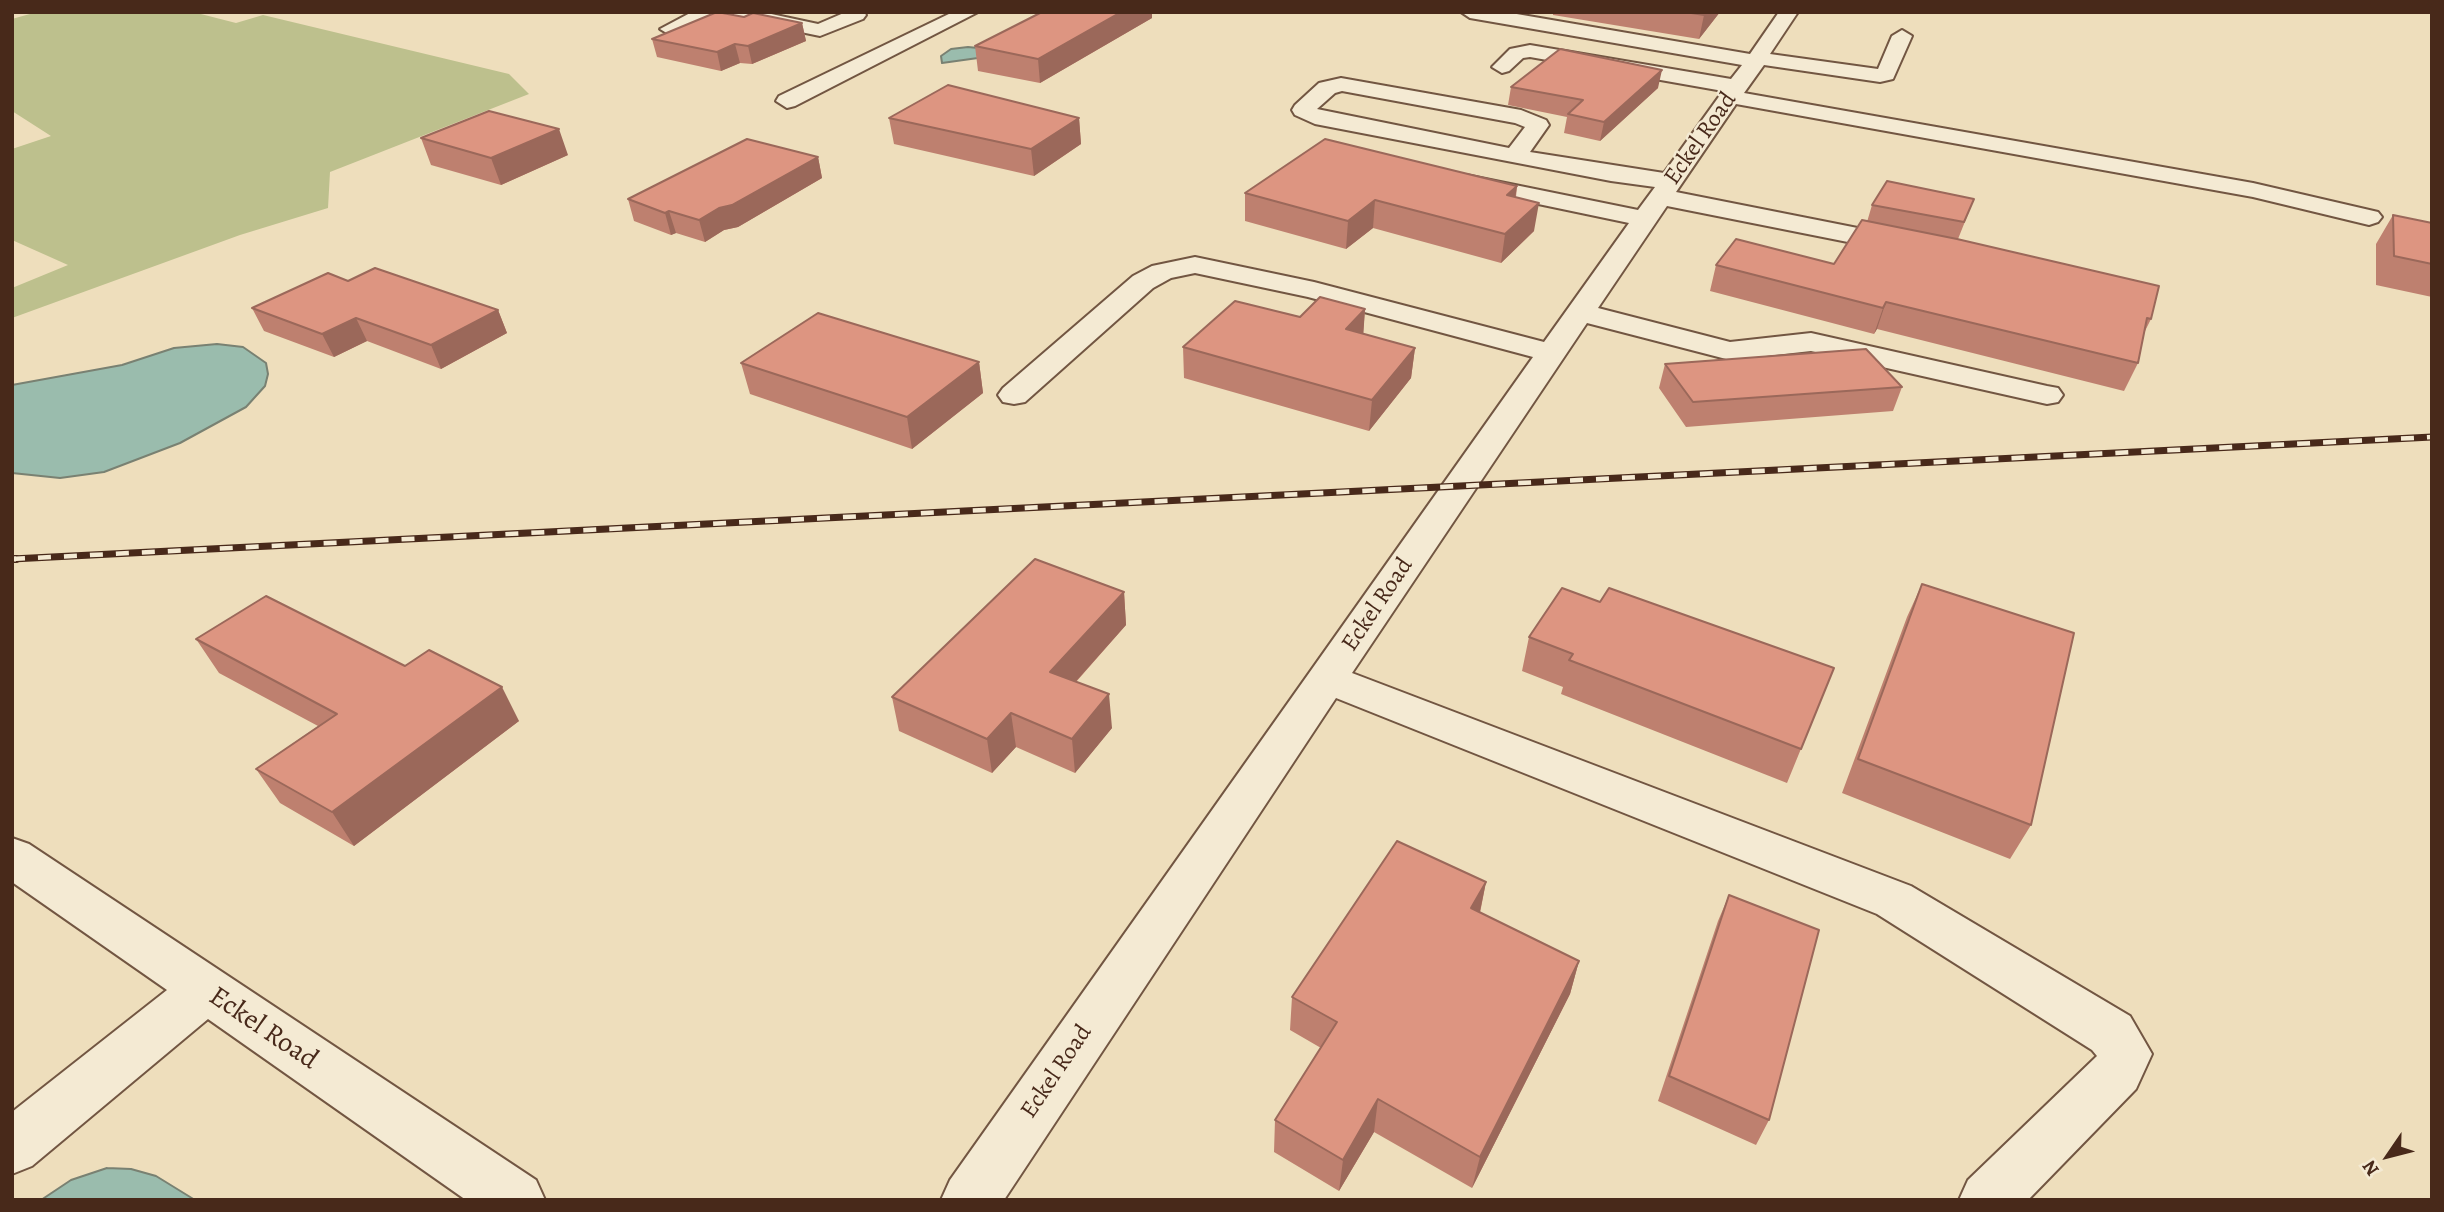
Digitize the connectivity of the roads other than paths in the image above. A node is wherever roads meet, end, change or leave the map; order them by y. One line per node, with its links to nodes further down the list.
1 (709, 12): 8 (street)
2 (733, 12): 6 (street)
3 (969, 12): 9 (street)
4 (1470, 12): 12 (street)
5 (1789, 12): 12 (street, Eckel Road)
6 (855, 15)
7 (895, 23): 9 (street)
8 (670, 29)
9 (933, 30): 13 (street)
10 (1902, 36): 12 (street)
11 (1502, 67): 12 (street)
12 (1746, 76): 16 (street, Eckel Road); 17 (street)
13 (787, 101)
14 (1515, 156): 14 (street); 16 (street)
15 (1447, 178): 16 (street)
16 (1659, 199): 18 (street); 19 (street, Eckel Road)
17 (2369, 217)
18 (1922, 248)
19 (1581, 312): 20 (street, Eckel Road); 22 (street)
20 (1552, 353): 21 (street); 23 (street, Eckel Road)
21 (1014, 394)
22 (2047, 395)
23 (1327, 679): 28 (street, Eckel Road); 29 (street)
24 (12, 857): 25 (street, Eckel Road)
25 (205, 990): 26 (street); 27 (street, Eckel Road)
26 (12, 1147)
27 (516, 1200)
28 (970, 1200)
29 (1988, 1200)

